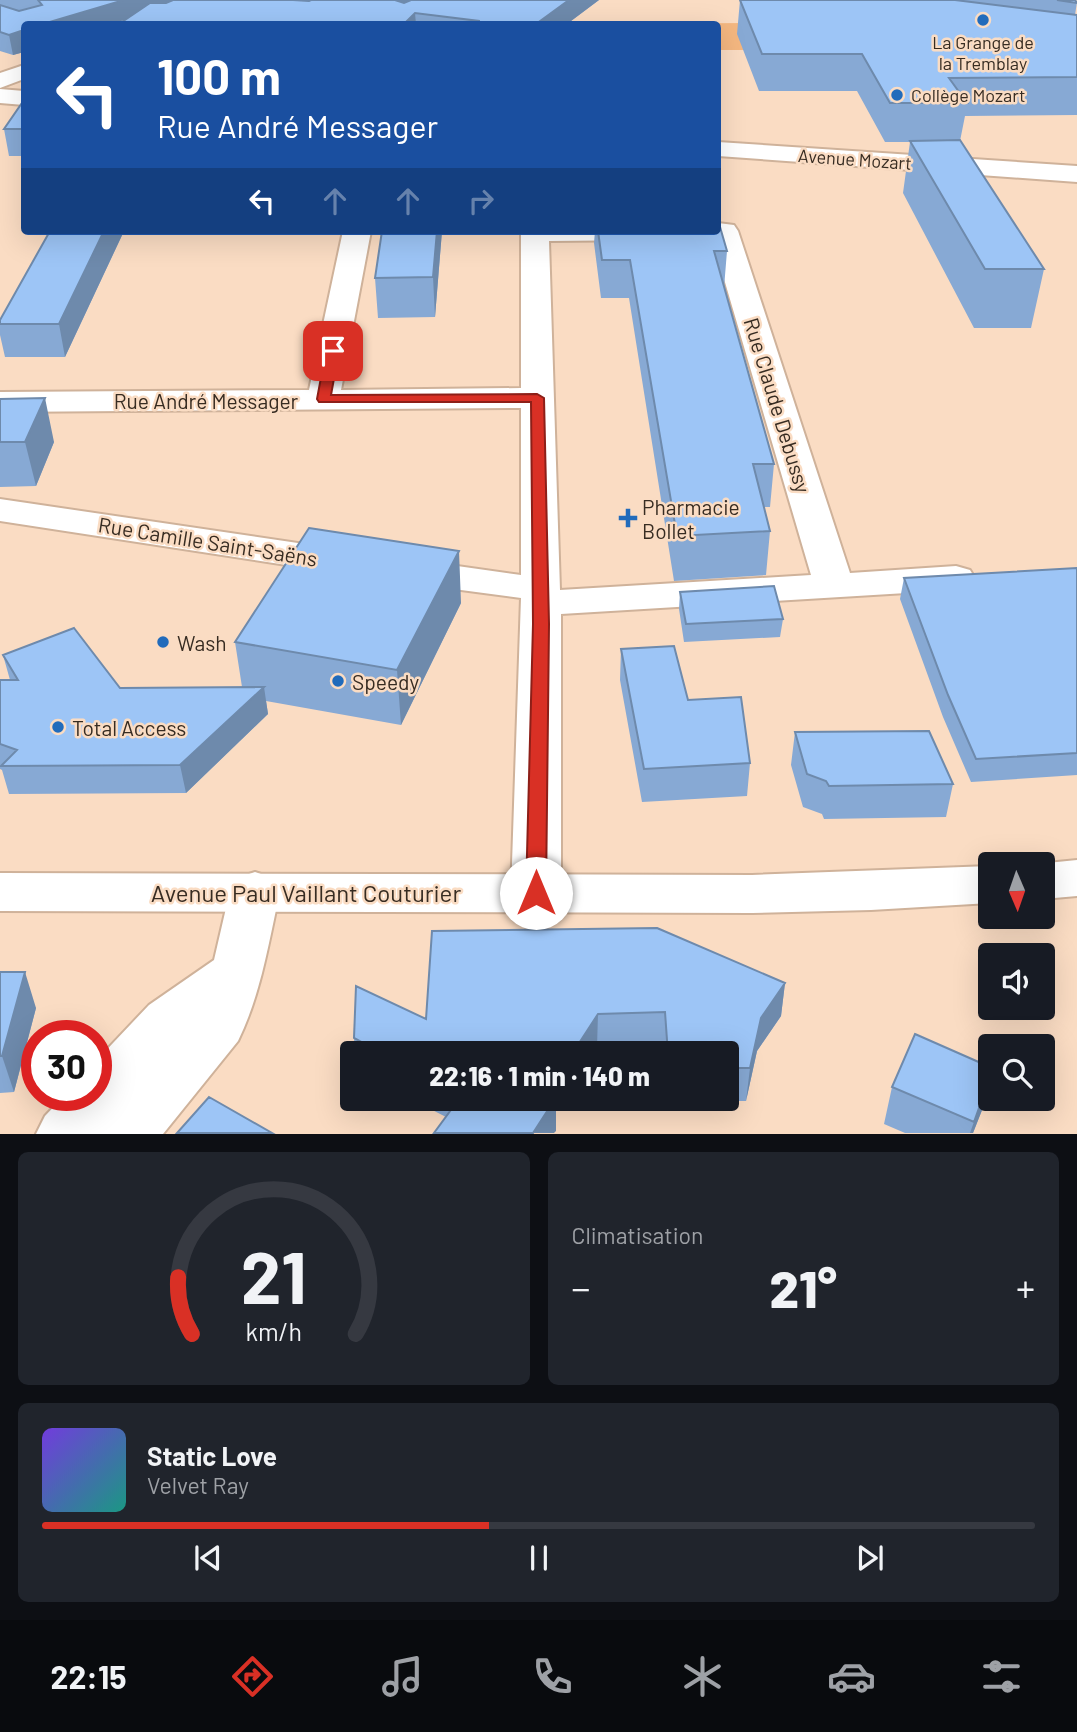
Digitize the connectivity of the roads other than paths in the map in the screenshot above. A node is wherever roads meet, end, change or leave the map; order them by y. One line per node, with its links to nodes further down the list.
1 (21, 72): 2 (street)
2 (0, 80)
3 (0, 96): 4 (street)
4 (21, 98)
5 (721, 149): 6 (street, Avenue Mozart)
6 (1077, 174)
7 (721, 231): 15 (street, Rue Claude Debussy)
8 (356, 235): 11 (street)
9 (535, 235): 10 (street)
10 (537, 398): 11 (street, Rue André Messager); 16 (street)
11 (323, 399): 12 (street, Rue André Messager)
12 (0, 402)
13 (0, 510): 16 (street, Rue Camille Saint-Saëns)
14 (996, 575): 15 (street, Rue Camille Saint-Saëns)
15 (834, 585): 16 (street, Rue Camille Saint-Saëns)
16 (541, 596): 22 (street)
17 (1077, 878): 18 (street)
18 (1055, 880)
19 (978, 886): 22 (street, Avenue Paul Vaillant Couturier)
20 (255, 891): 21 (street, Avenue Paul Vaillant Couturier); 22 (street, Avenue Paul Vaillant Couturier); 23 (street)
21 (0, 892)
22 (536, 893)
23 (237, 971): 24 (street); 25 (street)
24 (65, 1133)
25 (127, 1133)

